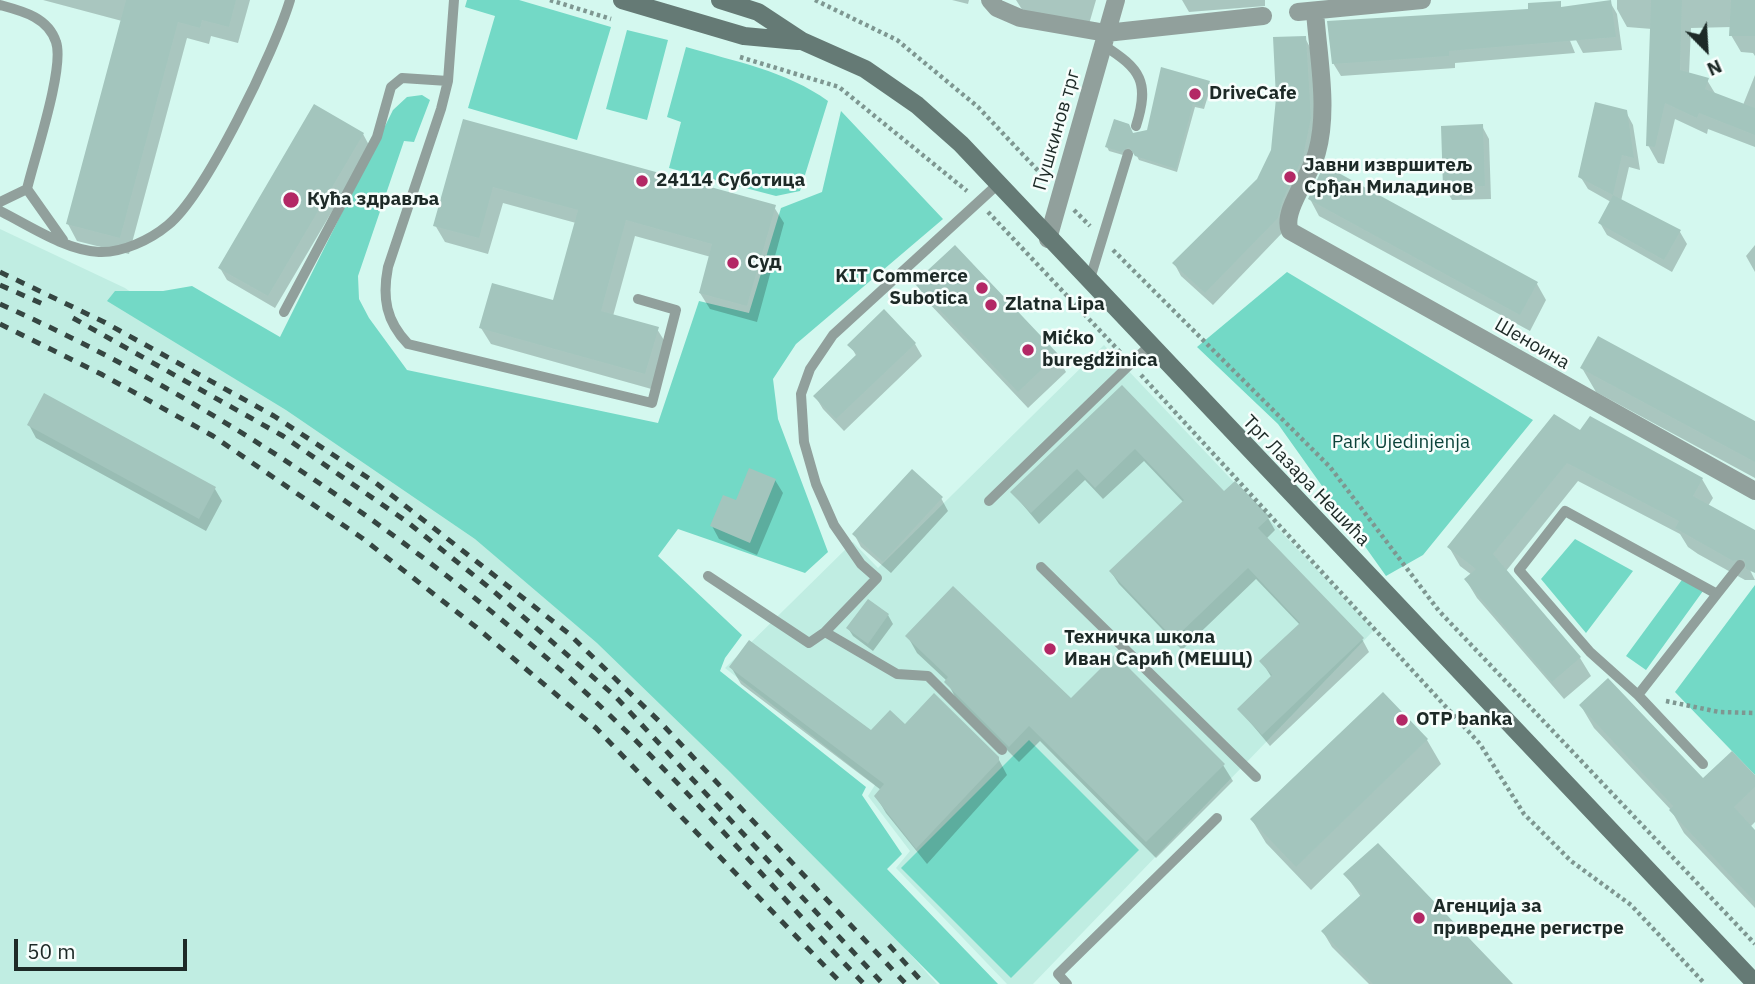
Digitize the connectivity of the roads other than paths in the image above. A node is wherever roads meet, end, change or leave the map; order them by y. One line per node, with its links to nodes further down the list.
1 (290, 0): 20 (lane)
2 (454, 0): 12 (lane)
3 (622, 0): 11 (main road)
4 (720, 0): 11 (main road)
5 (990, 0): 10 (street)
6 (1116, 0): 10 (street, Пушкинов трг)
7 (1422, 0): 25 (street, Шеноина)
8 (4, 7): 16 (lane)
9 (1263, 16): 10 (street)
10 (1105, 39): 13 (lane); 19 (street, Пушкинов трг)
11 (802, 41): 15 (main road, Трг Лазара Нешића)
12 (448, 81): 22 (lane); 23 (lane)
13 (1136, 127)
14 (1128, 154): 21 (lane)
15 (997, 185): 19 (main road, Трг Лазара Нешића); 31 (lane)
16 (27, 189): 17 (lane); 20 (lane)
17 (0, 202)
18 (0, 211): 20 (lane)
19 (1048, 239): 21 (main road, Трг Лазара Нешића)
20 (65, 243)
21 (1089, 283): 24 (main road, Трг Лазара Нешића)
22 (638, 299)
23 (284, 312)
24 (1149, 346): 26 (lane); 38 (main road, Трг Лазара Нешића)
25 (1755, 491)
26 (989, 501)
27 (1740, 565): 30 (lane)
28 (1041, 567): 35 (lane)
29 (708, 576): 31 (lane)
30 (1717, 594): 32 (lane); 32 (lane)
31 (825, 632): 33 (lane)
32 (1638, 695): 34 (lane)
33 (1002, 750)
34 (1703, 764)
35 (1256, 777)
36 (1217, 818): 37 (lane)
37 (1067, 984)
38 (1755, 984)

